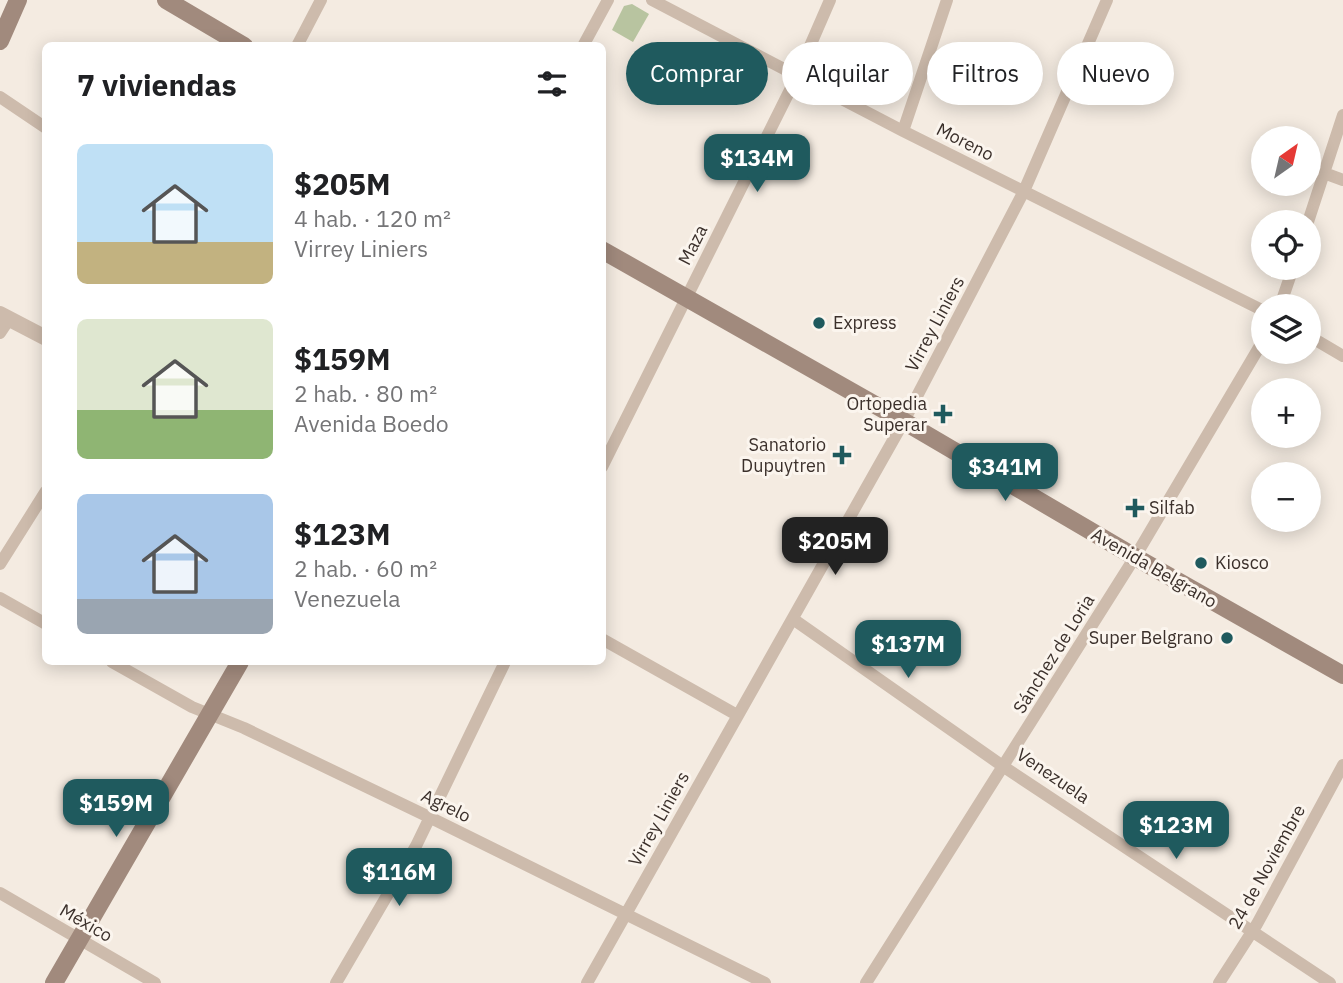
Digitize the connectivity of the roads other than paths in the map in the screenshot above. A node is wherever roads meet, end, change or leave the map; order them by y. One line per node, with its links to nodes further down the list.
1 (18, 0): 9 (main road)
2 (166, 0): 10 (main road)
3 (321, 0): 11 (street)
4 (608, 0): 12 (street)
5 (652, 0): 14 (street, Moreno)
6 (830, 0): 13 (street, Maza)
7 (947, 0): 20 (street)
8 (1108, 0): 23 (street, Virrey Liniers)
9 (0, 41)
10 (237, 42)
11 (299, 42)
12 (585, 42)
13 (812, 42)
14 (782, 68)
15 (0, 97): 19 (street)
16 (782, 105): 26 (street, Maza)
17 (853, 105): 20 (street, Moreno)
18 (1343, 114): 21 (street)
19 (42, 125)
20 (903, 131): 23 (street, Moreno)
21 (1324, 173): 22 (street); 24 (street)
22 (1343, 180)
23 (1024, 191): 27 (street, Moreno); 34 (street, Virrey Liniers)
24 (1312, 210)
25 (606, 252): 26 (main road, Avenida Belgrano)
26 (686, 297): 34 (main road, Avenida Belgrano); 35 (street, Maza)
27 (1251, 304)
28 (5, 316): 29 (street); 30 (street)
29 (0, 333)
30 (42, 336)
31 (1321, 343): 32 (street)
32 (1343, 356)
33 (1251, 361): 37 (street, Sánchez de Loria)
34 (904, 421): 37 (main road, Avenida Belgrano); 40 (street, Virrey Liniers)
35 (606, 459)
36 (42, 497): 38 (street)
37 (1135, 558): 46 (main road, Avenida Belgrano); 50 (street, Sánchez de Loria)
38 (0, 564)
39 (0, 598): 41 (street)
40 (793, 619): 48 (street, Virrey Liniers); 50 (street, Venezuela)
41 (42, 622)
42 (606, 641): 48 (street)
43 (117, 665): 47 (street, Agrelo)
44 (238, 665): 47 (main road)
45 (504, 665): 51 (street)
46 (1343, 675)
47 (211, 715): 51 (street, Agrelo); 55 (main road)
48 (737, 715): 53 (street, Virrey Liniers)
49 (1343, 765): 54 (street, 24 de Noviembre)
50 (1004, 767): 54 (street, Venezuela); 61 (street, Sánchez de Loria)
51 (429, 817): 53 (street, Agrelo); 58 (street)
52 (0, 893): 55 (street, México)
53 (626, 914): 59 (street, Virrey Liniers); 60 (street, Agrelo)
54 (1253, 931): 62 (street, 24 de Noviembre); 63 (street, Venezuela)
55 (80, 939): 56 (main road); 57 (street, México)
56 (54, 983)
57 (155, 983)
58 (336, 983)
59 (587, 983)
60 (765, 983)
61 (866, 983)
62 (1219, 983)
63 (1330, 983)

